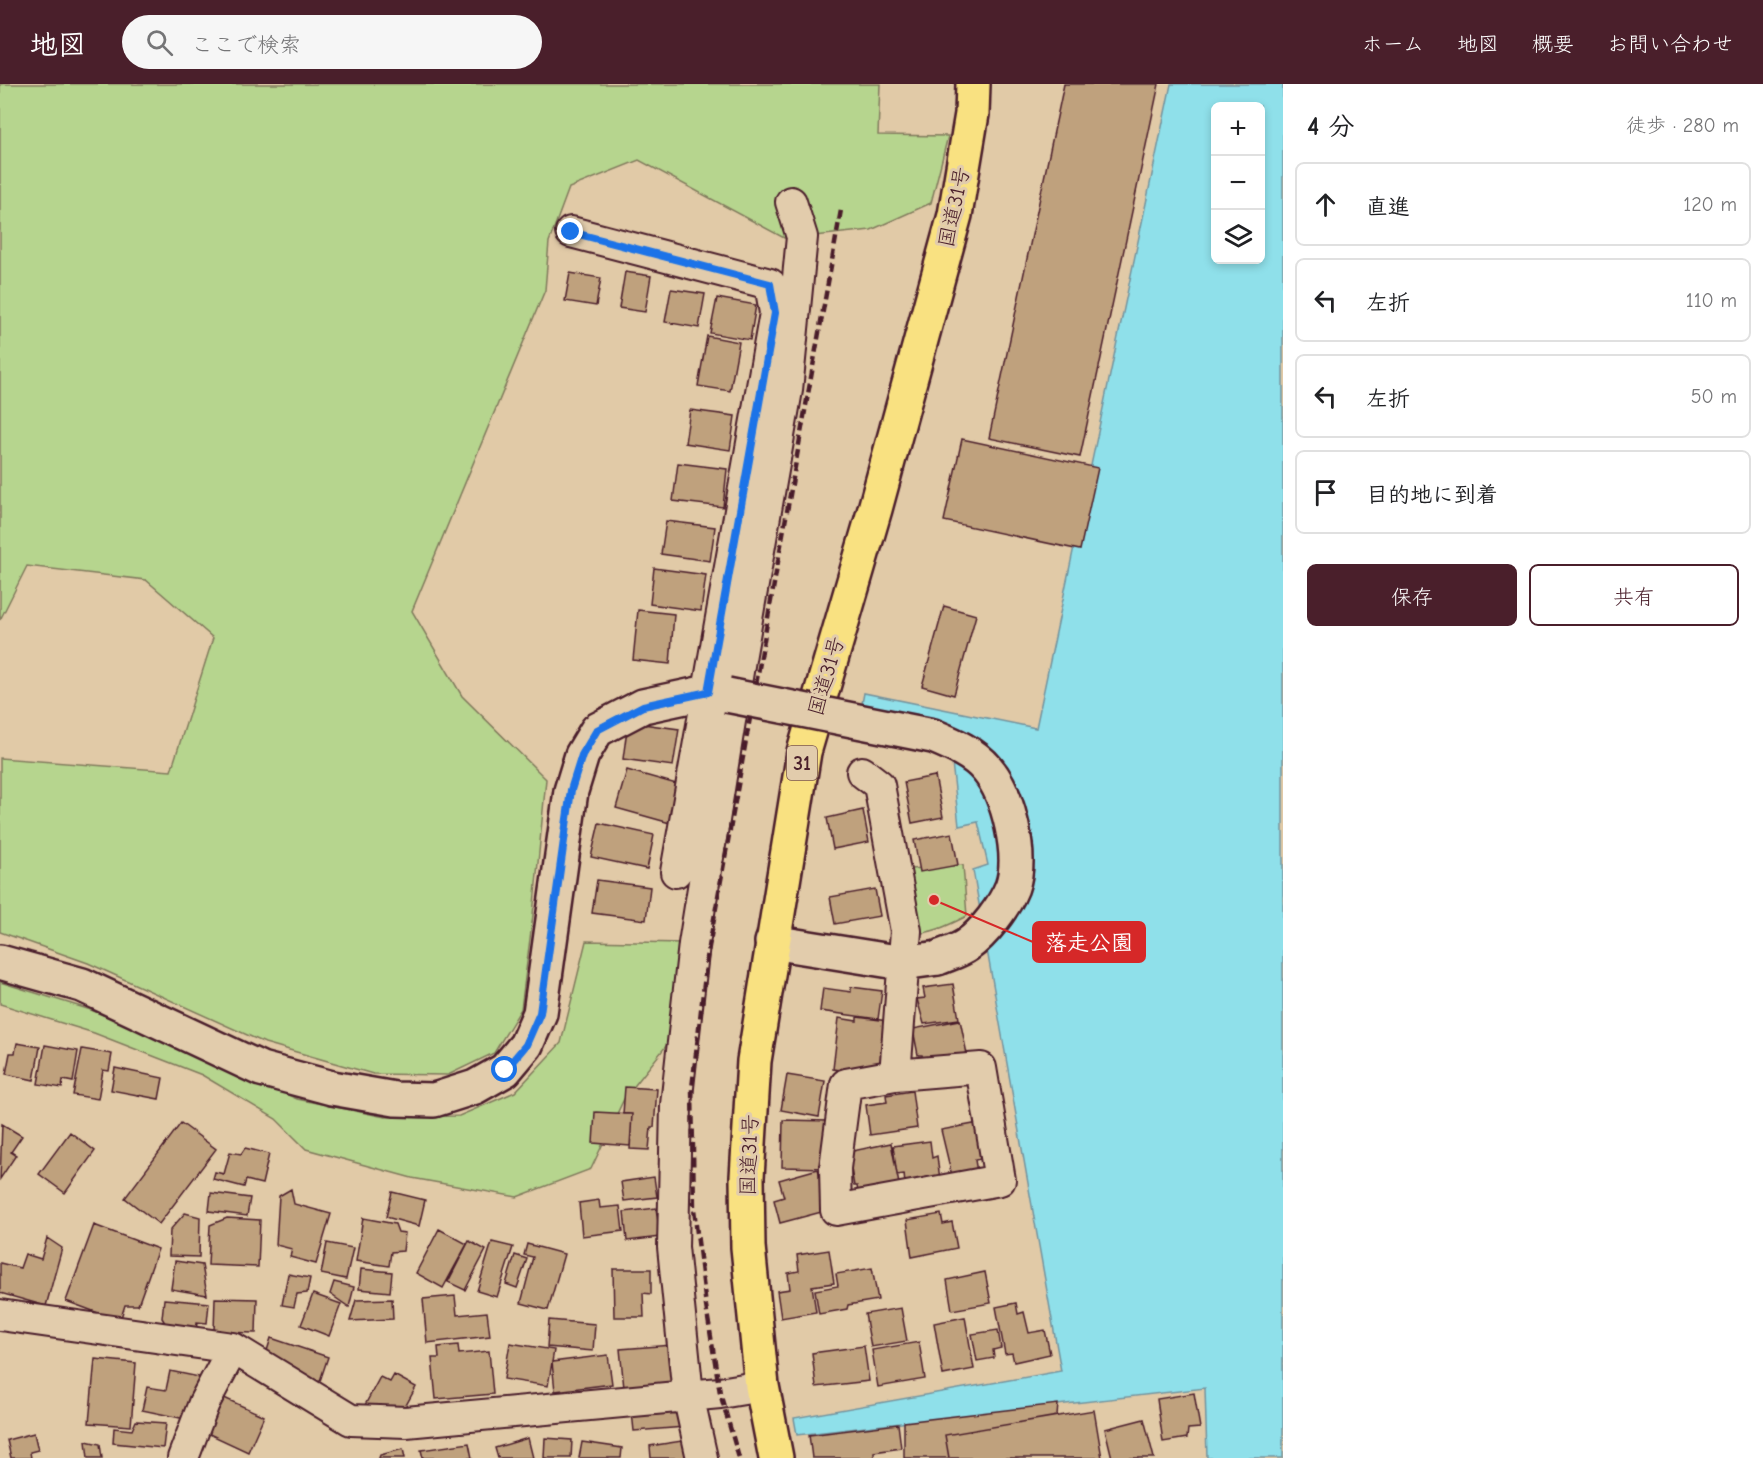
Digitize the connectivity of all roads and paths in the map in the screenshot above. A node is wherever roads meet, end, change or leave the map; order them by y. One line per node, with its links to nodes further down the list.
1 (973, 84): 7 (highway, 国道31号 / 31)
2 (791, 202): 14 (street)
3 (571, 232): 4 (street)
4 (718, 693): 6 (street); 8 (street); 9 (street, bridge)
5 (862, 772): 9 (street)
6 (676, 872)
7 (772, 942): 9 (street); 13 (highway, 国道31号 / 31)
8 (0, 962)
9 (903, 963): 10 (street)
10 (895, 1075): 10 (street)
11 (0, 1315): 12 (street)
12 (233, 1348): 14 (street); 15 (street)
13 (762, 1386): 14 (street); 17 (highway, 国道31号 / 31)
14 (687, 1395): 16 (street)
15 (183, 1458)
16 (702, 1458)
17 (776, 1458)

